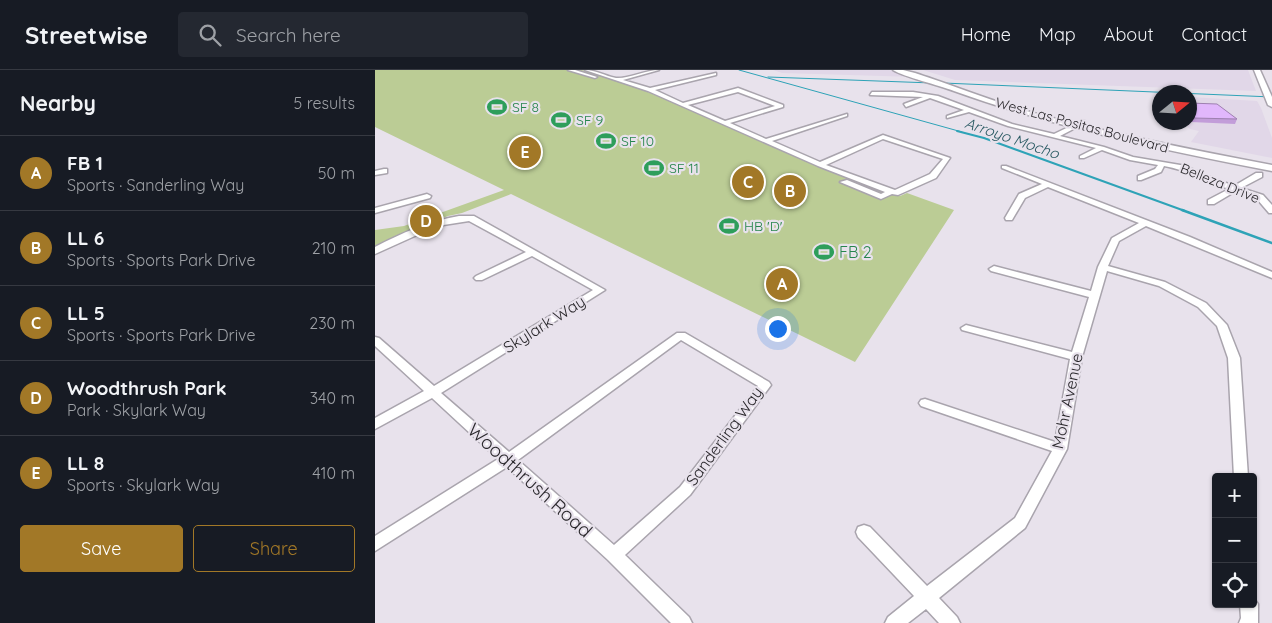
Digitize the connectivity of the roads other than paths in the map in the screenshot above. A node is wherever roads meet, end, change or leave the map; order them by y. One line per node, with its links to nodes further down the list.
1 (570, 70): 40 (street)
2 (587, 70): 8 (street)
3 (657, 70): 8 (street)
4 (896, 70): 9 (main road, West Las Positas Boulevard)
5 (915, 70): 9 (main road, West Las Positas Boulevard)
6 (1257, 70): 15 (main road)
7 (715, 74): 10 (street)
8 (619, 79): 10 (street)
9 (954, 85): 11 (main road, West Las Positas Boulevard)
10 (651, 90): 16 (street)
11 (969, 90): 14 (street); 23 (main road, West Las Positas Boulevard)
12 (872, 94): 13 (street, Belleza Drive)
13 (930, 96): 14 (street, Belleza Drive); 17 (street)
14 (945, 100): 18 (street, Belleza Drive)
15 (1270, 101)
16 (681, 105): 22 (street); 22 (street)
17 (906, 105)
18 (971, 109): 20 (street); 24 (street, Belleza Drive)
19 (845, 115): 26 (street)
20 (949, 117)
21 (1035, 122): 24 (street)
22 (724, 123): 26 (street)
23 (1079, 124): 25 (street); 29 (main road, West Las Positas Boulevard); 33 (main road, West Las Positas Boulevard)
24 (1021, 128): 25 (street, Belleza Drive)
25 (1055, 136): 27 (street, Belleza Drive)
26 (766, 141): 31 (street)
27 (1102, 148): 28 (street); 30 (street, Belleza Drive)
28 (1082, 157)
29 (1272, 161)
30 (1162, 164): 37 (street); 39 (street, Belleza Drive)
31 (820, 165): 40 (street); 40 (street)
32 (1004, 167): 38 (street)
33 (1272, 168)
34 (384, 171): 35 (street)
35 (375, 173)
36 (1259, 175): 39 (street)
37 (1141, 178)
38 (1049, 184): 45 (street); 46 (street)
39 (1235, 188): 42 (street); 44 (street, Belleza Drive)
40 (893, 192)
41 (427, 196): 43 (street)
42 (1211, 202)
43 (375, 211)
44 (1272, 211)
45 (1009, 218)
46 (1145, 223): 49 (street, Mohr Avenue); 51 (street)
47 (375, 251): 48 (street, Skylark Way)
48 (533, 252): 52 (street); 57 (street, Skylark Way)
49 (1103, 267): 53 (street, Mohr Avenue); 62 (street)
50 (994, 270): 53 (street)
51 (1272, 276)
52 (479, 278)
53 (1093, 295): 56 (street, Mohr Avenue)
54 (966, 328): 56 (street)
55 (375, 340): 57 (street, Woodthrush Road)
56 (1075, 357): 60 (street, Mohr Avenue)
57 (433, 392): 59 (street, Skylark Way); 61 (street, Woodthrush Road)
58 (925, 403): 60 (street)
59 (375, 424)
60 (1060, 449): 66 (street, Mohr Avenue)
61 (508, 460): 64 (street); 65 (street, Woodthrush Road); 65 (street, Sanderling Way)
62 (1241, 473)
63 (865, 532): 66 (street)
64 (375, 544)
65 (614, 555): 68 (street, Woodthrush Road)
66 (926, 598): 69 (street, Mohr Avenue); 70 (street)
67 (1249, 608): 71 (street)
68 (683, 623)
69 (894, 623)
70 (951, 623)
71 (1248, 623)

